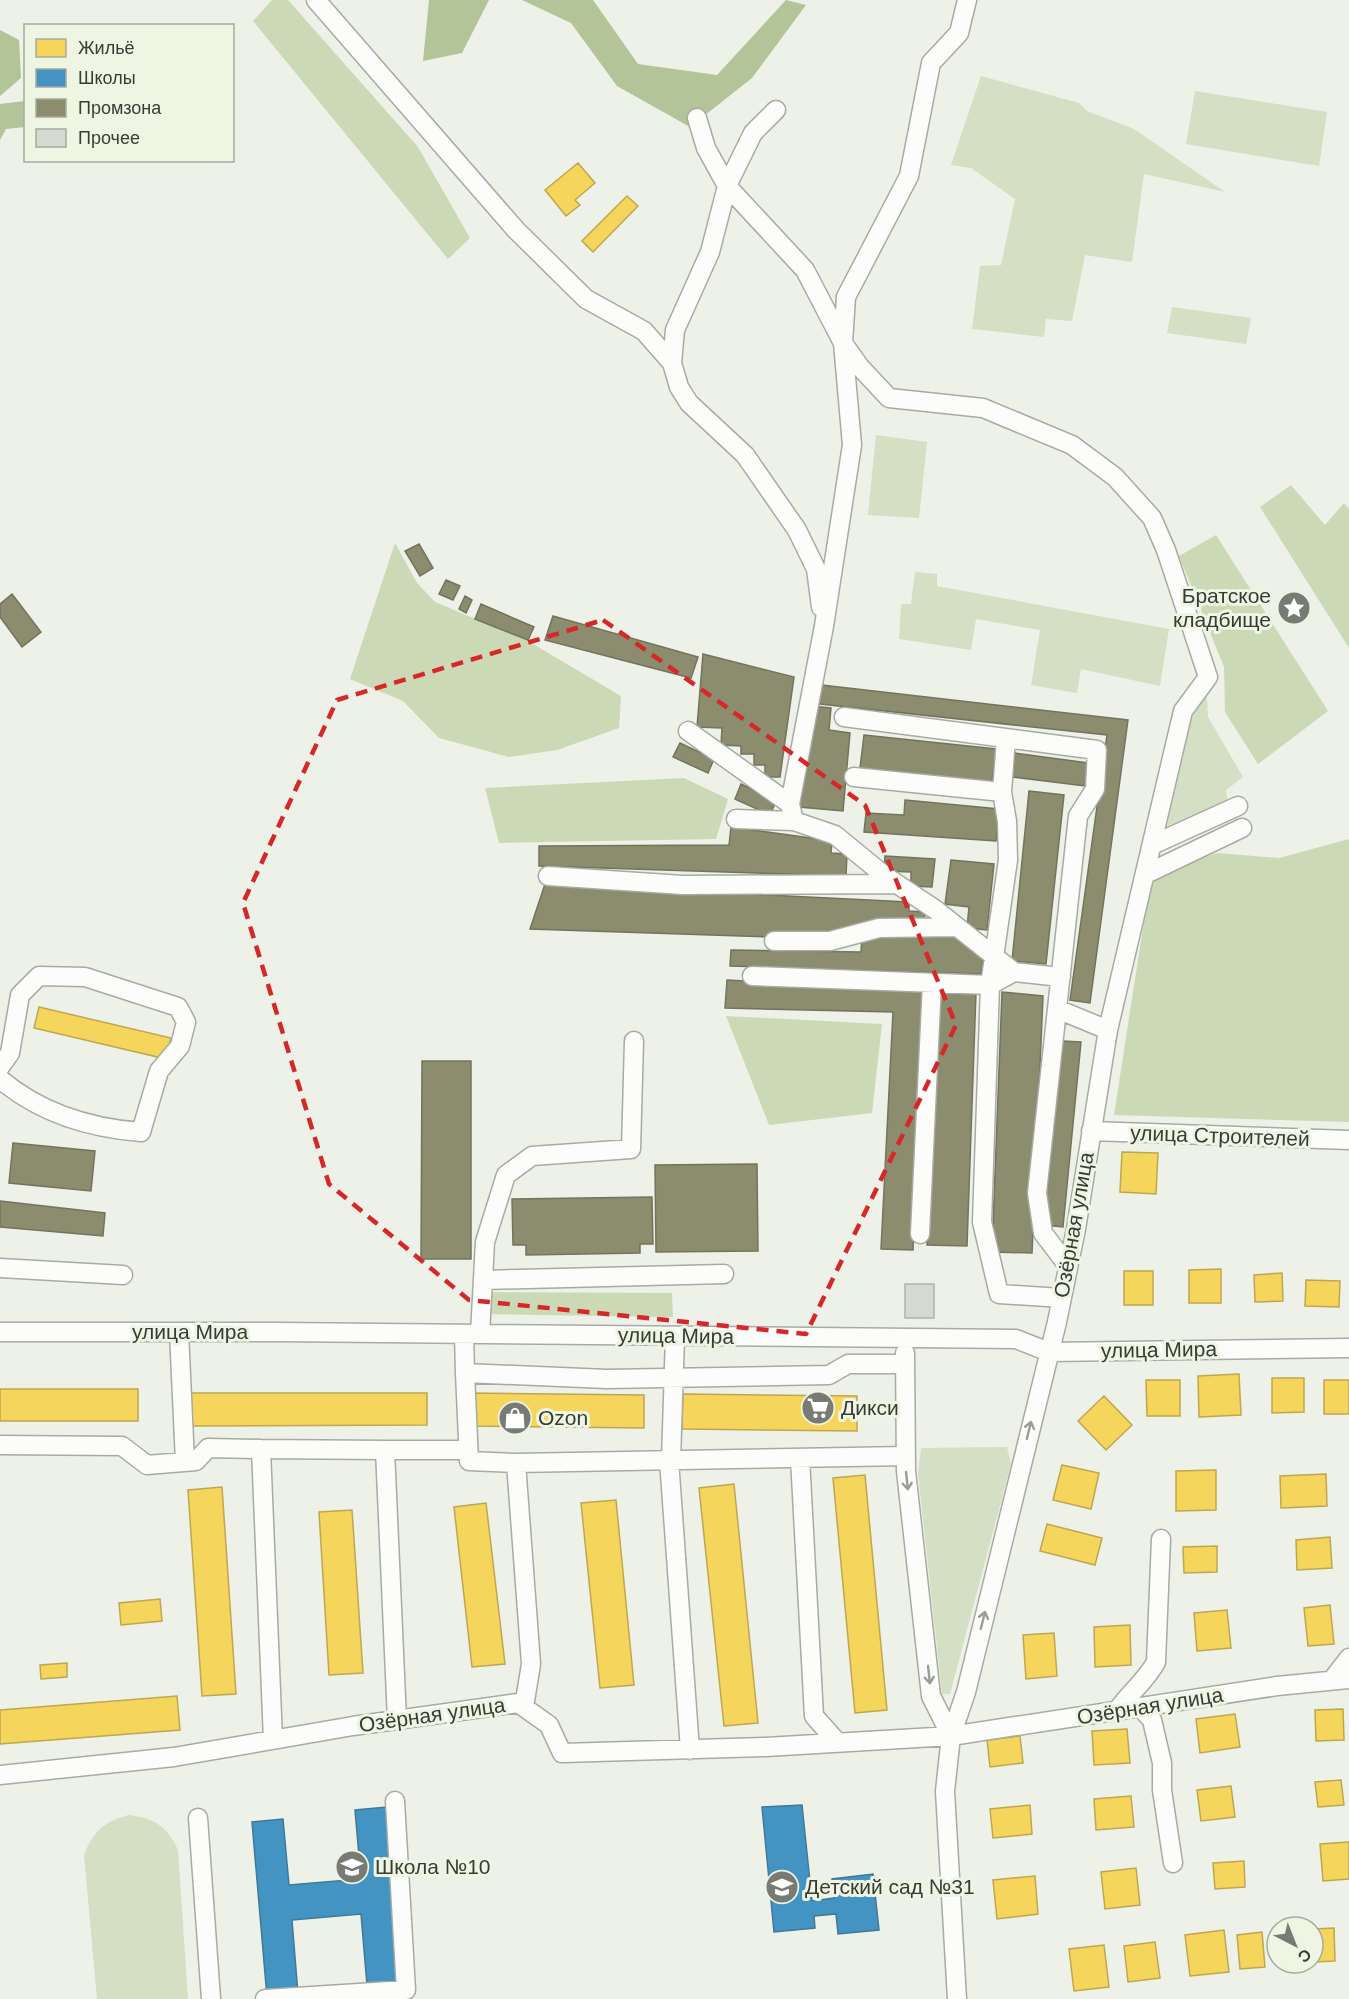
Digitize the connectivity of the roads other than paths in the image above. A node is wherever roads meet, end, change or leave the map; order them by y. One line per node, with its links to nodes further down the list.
1 (316, 0): 7 (street)
2 (967, 0): 6 (street)
3 (776, 110): 5 (street)
4 (698, 118): 5 (street)
5 (727, 186): 6 (street); 7 (street)
6 (843, 343): 8 (street); 18 (street, Озёрная улица)
7 (672, 363): 8 (street)
8 (824, 626): 15 (street)
9 (844, 717): 11 (street)
10 (688, 731): 15 (street)
11 (1006, 738): 13 (street); 27 (street)
12 (854, 777): 13 (street)
13 (1002, 792): 24 (street)
14 (1238, 806): 18 (street)
15 (792, 812): 16 (street); 21 (street)
16 (736, 819)
17 (1242, 828): 19 (street)
18 (1152, 845): 19 (street, Озёрная улица)
19 (1146, 874): 31 (street, Озёрная улица)
20 (548, 876): 21 (street)
21 (897, 884): 22 (street)
22 (957, 927): 23 (street); 24 (street)
23 (774, 941)
24 (994, 957): 25 (street); 29 (street)
25 (1014, 972): 27 (street); 29 (street)
26 (752, 976): 28 (street)
27 (1060, 977): 30 (street)
28 (932, 983): 29 (street); 37 (street)
29 (990, 985): 43 (street)
30 (1057, 1010): 31 (street); 38 (street)
31 (1108, 1030): 35 (street, Озёрная улица)
32 (634, 1041): 42 (street)
33 (0, 1067): 34 (street)
34 (0, 1079)
35 (1091, 1131): 36 (street, улица Строителей); 38 (street, Озёрная улица)
36 (1349, 1140)
37 (920, 1234)
38 (1068, 1266): 43 (street, Озёрная улица)
39 (0, 1268): 41 (street)
40 (724, 1274): 42 (street)
41 (123, 1275)
42 (483, 1280): 46 (street)
43 (1062, 1298): 50 (street, Озёрная улица)
44 (0, 1332): 45 (street, улица Мира)
45 (179, 1332): 46 (street, улица Мира); 61 (street)
46 (472, 1334): 47 (street, улица Мира); 52 (street)
47 (675, 1336): 48 (street, улица Мира); 53 (street)
48 (906, 1339): 50 (street, улица Мира); 51 (street)
49 (1349, 1348): 50 (street, улица Мира)
50 (1049, 1352): 70 (street, Озёрная улица, one-way to 50)
51 (906, 1364): 53 (street); 58 (street)
52 (465, 1373): 53 (street); 57 (street)
53 (674, 1378): 60 (street)
54 (0, 1445): 61 (street)
55 (261, 1449): 56 (street); 61 (street); 71 (street)
56 (385, 1450): 57 (street); 69 (street)
57 (468, 1450): 62 (street)
58 (906, 1456): 59 (street); 70 (street, one-way to 70)
59 (800, 1458): 60 (street); 72 (street)
60 (670, 1460): 62 (street); 73 (street)
61 (185, 1462)
62 (516, 1463): 66 (street)
63 (1161, 1539): 68 (street)
64 (1349, 1658): 65 (street)
65 (1341, 1679): 67 (street, Озёрная улица)
66 (524, 1707): 69 (street, Озёрная улица); 73 (street, Озёрная улица)
67 (1140, 1707): 68 (street, Озёрная улица); 77 (street)
68 (1117, 1711): 70 (street, Озёрная улица)
69 (397, 1720): 71 (street, Озёрная улица)
70 (951, 1736): 72 (street, Озёрная улица); 80 (street, Озёрная улица)
71 (273, 1740): 74 (street, Озёрная улица)
72 (838, 1743): 73 (street, Озёрная улица)
73 (690, 1749)
74 (0, 1775)
75 (395, 1801): 79 (street)
76 (198, 1818): 78 (street)
77 (1173, 1863)
78 (210, 1999)
79 (265, 1999)
80 (957, 1999)

